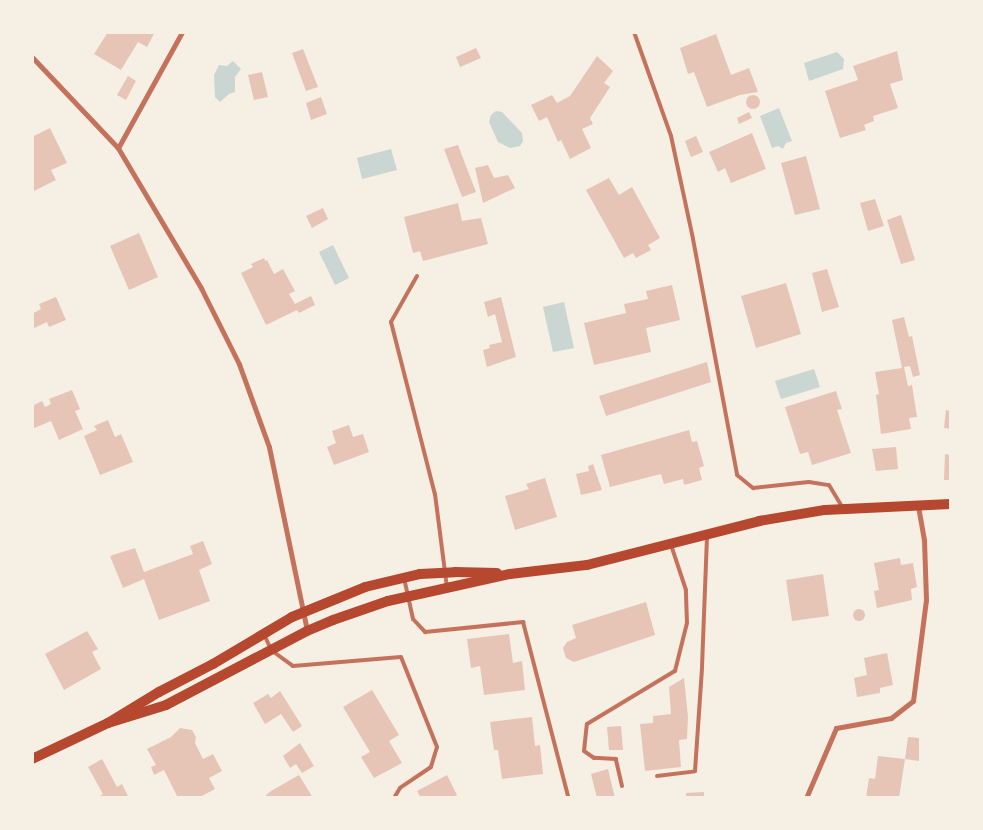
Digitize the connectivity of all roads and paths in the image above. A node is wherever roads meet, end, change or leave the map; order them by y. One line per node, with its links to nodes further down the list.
1 (182, 32): 4 (street)
2 (634, 32): 8 (lane)
3 (32, 57): 4 (street)
4 (118, 148): 16 (street)
5 (417, 276): 11 (lane)
6 (918, 504): 7 (main road); 8 (main road); 26 (street)
7 (950, 504)
8 (843, 509): 9 (main road)
9 (707, 535): 10 (main road); 22 (lane)
10 (671, 545): 12 (main road); 23 (lane)
11 (445, 572): 12 (main road); 13 (main road); 14 (lane)
12 (510, 574): 14 (main road)
13 (404, 578): 15 (lane); 16 (main road)
14 (447, 588): 15 (main road)
15 (409, 596): 17 (main road); 24 (lane)
16 (303, 612): 17 (street); 18 (main road)
17 (307, 631): 19 (main road)
18 (264, 634): 19 (lane); 20 (main road)
19 (271, 650): 20 (main road); 25 (lane)
20 (108, 723): 21 (main road)
21 (32, 759)
22 (657, 776)
23 (622, 786)
24 (568, 796)
25 (394, 798)
26 (806, 798)

